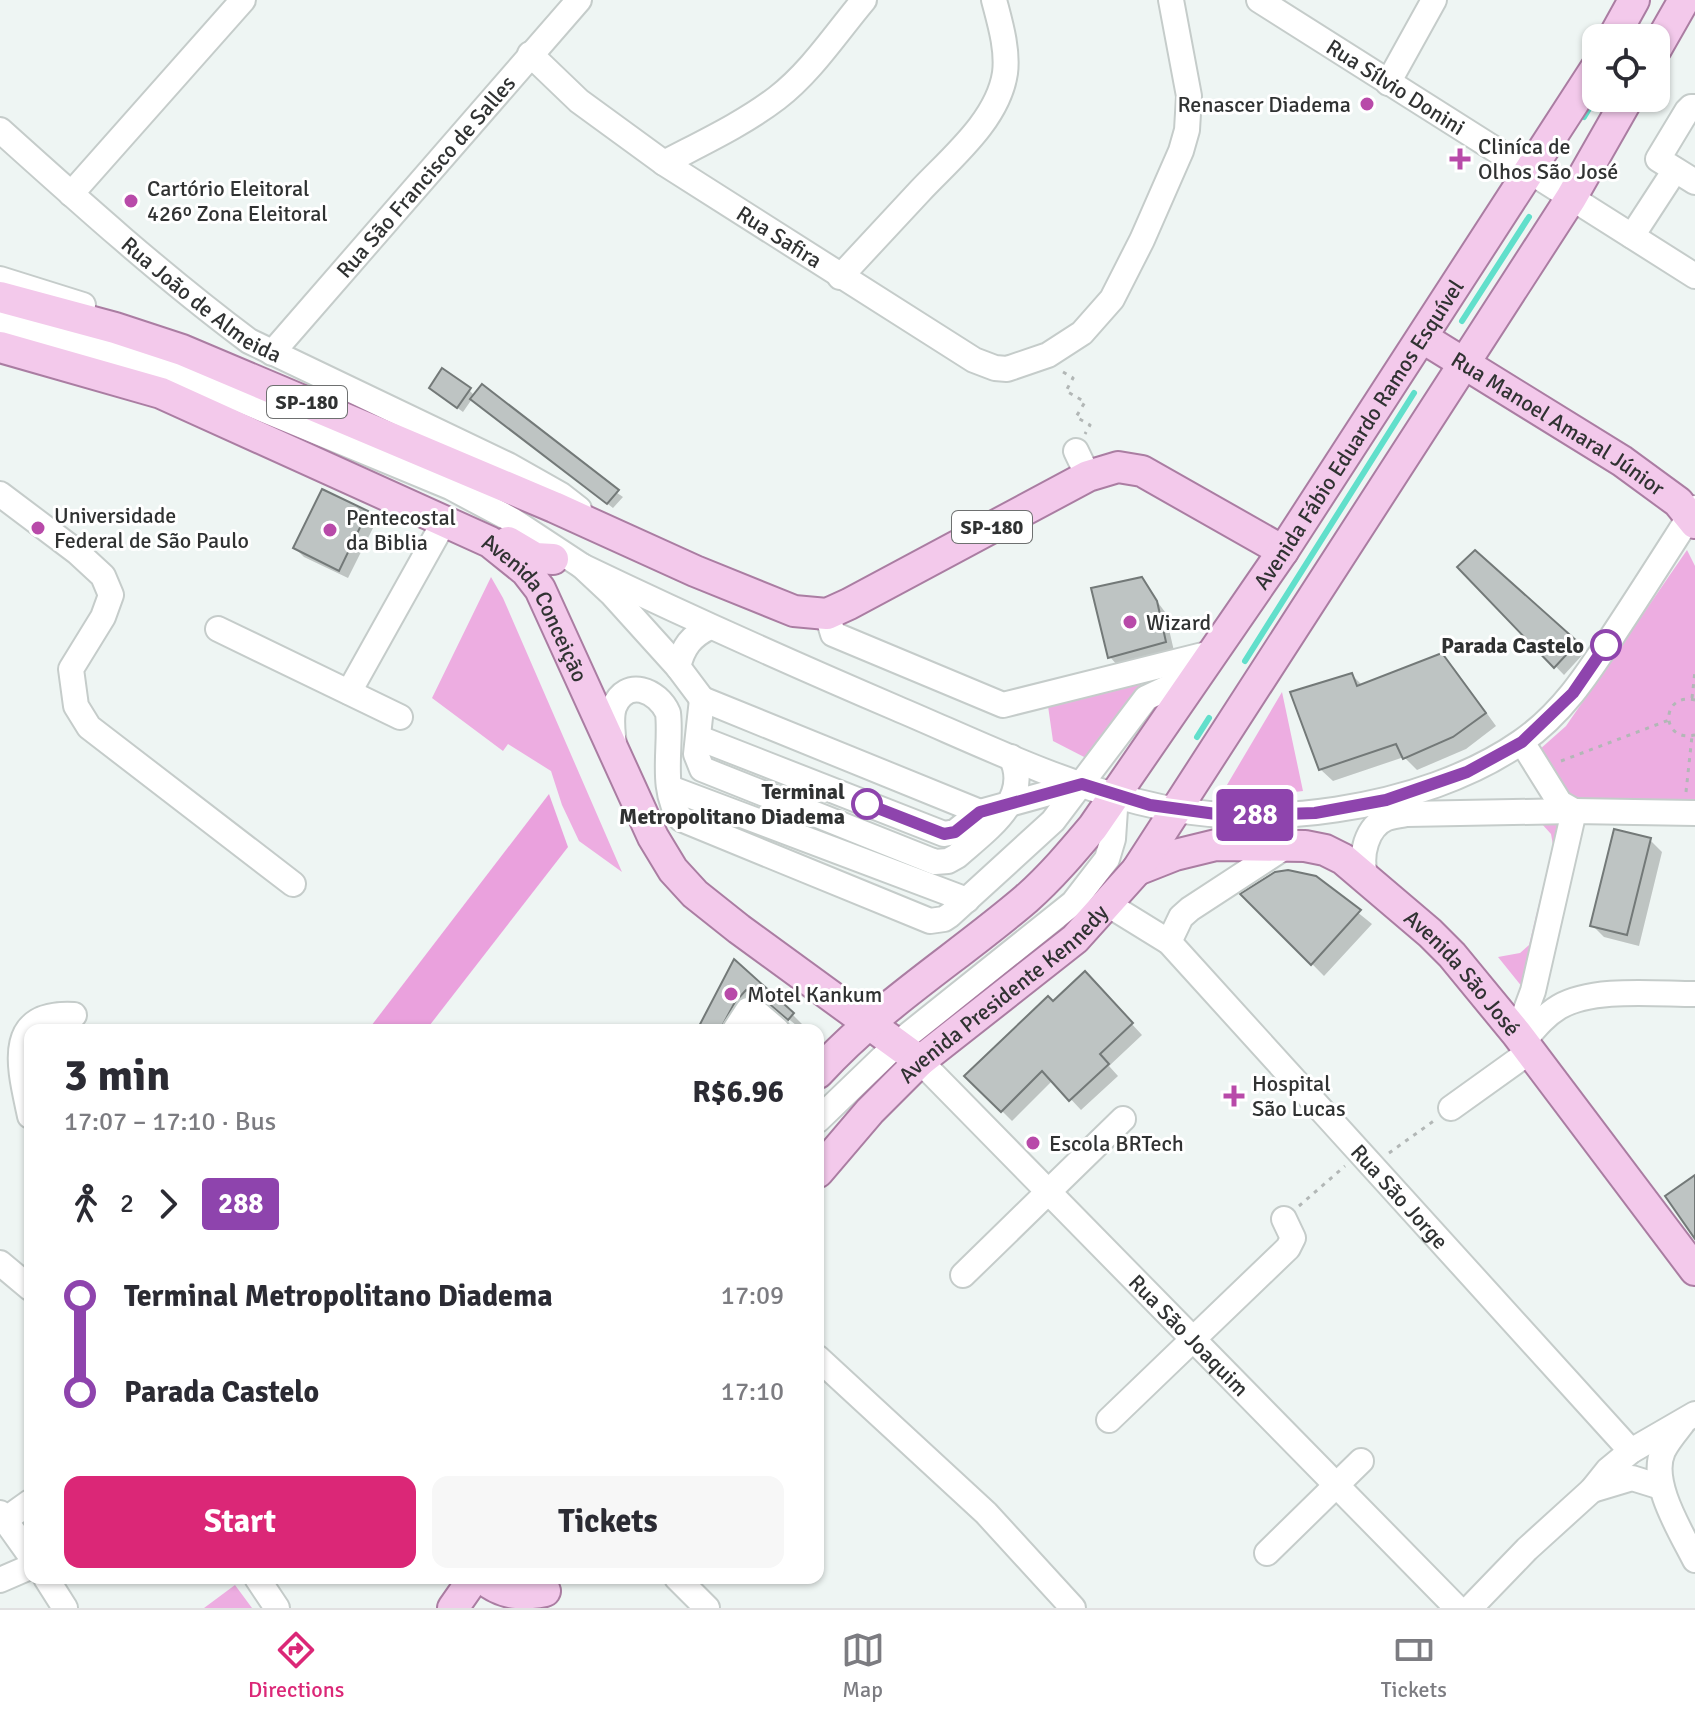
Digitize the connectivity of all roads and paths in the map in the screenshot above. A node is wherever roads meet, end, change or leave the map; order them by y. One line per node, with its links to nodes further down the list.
1 (243, 0): 21 (street)
2 (579, 0): 12 (street, Rua São Francisco de Salles)
3 (864, 0): 18 (street)
4 (994, 0): 25 (street)
5 (1171, 0): 32 (street, Rua Safira)
6 (1259, 0): 13 (street, Rua Sílvio Donini)
7 (1434, 0): 13 (street)
8 (1634, 0): 10 (main road)
9 (1684, 0): 11 (main road)
10 (1621, 24)
11 (1670, 24)
12 (530, 54): 18 (street, Rua Safira); 31 (street, Rua São Francisco de Salles)
13 (1388, 83): 19 (street, Rua Sílvio Donini)
14 (1582, 90): 19 (main road, Avenida Fábio Eduardo Ramos Esquível)
15 (1695, 107): 20 (street)
16 (1620, 112): 22 (main road)
17 (0, 130): 21 (street, Rua João de Almeida)
18 (664, 163): 25 (street, Rua Safira)
19 (1530, 171): 22 (street, Rua Sílvio Donini); 29 (main road, Avenida Fábio Eduardo Ramos Esquível)
20 (1685, 176): 23 (street)
21 (71, 194): 31 (street, Rua João de Almeida)
22 (1571, 198): 23 (street, Rua Sílvio Donini); 33 (main road)
23 (1632, 236): 24 (street, Rua Sílvio Donini)
24 (1695, 276)
25 (840, 277): 32 (street, Rua Safira)
26 (0, 279): 34 (street)
27 (0, 297): 34 (main road, SP-180)
28 (0, 323): 41 (street)
29 (1423, 338): 33 (main road, Rua Manoel Amaral Júnior); 40 (main road, Avenida Fábio Eduardo Ramos Esquível)
30 (0, 347): 38 (main road, Avenida Conceição / SP-180)
31 (272, 353): 39 (street, Rua João de Almeida)
32 (1048, 355): 35 (path)
33 (1464, 363): 37 (main road, Rua Manoel Amaral Júnior); 64 (main road)
34 (257, 380): 39 (main road, SP-180)
35 (1082, 463): 40 (main road, SP-180); 43 (main road, SP-180)
36 (0, 494): 71 (street)
37 (1694, 516): 56 (street)
38 (444, 522): 41 (main road); 42 (main road, Avenida Conceição / SP-180); 49 (street)
39 (599, 528): 41 (main road); 43 (main road, SP-180)
40 (1283, 551): 46 (main road, Avenida Fábio Eduardo Ramos Esquível)
41 (566, 559): 42 (main road); 44 (street); 47 (street)
42 (540, 589): 57 (main road, Avenida Conceição / SP-180)
43 (827, 614): 46 (street)
44 (710, 627): 47 (street); 58 (street)
45 (218, 629): 49 (street)
46 (1208, 662): 60 (street); 62 (main road, Avenida Fábio Eduardo Ramos Esquível)
47 (678, 667): 50 (street)
48 (1695, 671): 51 (path)
49 (349, 692): 52 (street)
50 (702, 699): 55 (street); 66 (street)
51 (1694, 699): 53 (path)
52 (400, 717)
53 (1669, 720): 54 (path); 59 (path)
54 (1694, 735): 67 (path)
55 (699, 738): 63 (street); 66 (street)
56 (1522, 742): 59 (street); 64 (street)
57 (614, 752): 61 (street); 77 (main road, Avenida Conceição / SP-180)
58 (1011, 757): 60 (street); 63 (street)
59 (1538, 769): 65 (street)
60 (1082, 784): 62 (street); 63 (street); 72 (street)
61 (670, 788): 72 (street); 72 (street)
62 (1116, 795): 64 (street); 77 (main road); 83 (street)
63 (1010, 806): 66 (street)
64 (1178, 810): 69 (main road, Avenida Presidente Kennedy)
65 (1574, 811): 67 (street); 70 (street); 82 (street)
66 (980, 812)
67 (1690, 813)
68 (1288, 845): 69 (main road, Avenida São José); 70 (main road, Avenida São José); 74 (street)
69 (1137, 870): 73 (main road, Avenida Presidente Kennedy)
70 (1365, 875): 82 (main road, Avenida São José)
71 (293, 884)
72 (967, 900)
73 (1109, 905): 74 (street, Rua São Jorge); 83 (main road, Avenida Presidente Kennedy)
74 (1169, 942): 90 (street, Rua São Jorge)
75 (1695, 994): 82 (street)
76 (74, 1015): 78 (street)
77 (868, 1023): 83 (main road, Avenida Conceição / SP-180); 84 (main road)
78 (33, 1024)
79 (739, 1024): 80 (street)
80 (770, 1024)
81 (24, 1036): 85 (street)
82 (1523, 1043): 86 (street); 94 (main road, Avenida São José)
83 (909, 1052): 87 (street); 89 (main road, Avenida Presidente Kennedy); 91 (street, Rua São Joaquim)
84 (824, 1067)
85 (24, 1084)
86 (1451, 1108): 90 (path)
87 (824, 1116)
88 (1123, 1119): 91 (street)
89 (824, 1165)
90 (1372, 1166): 92 (path); 101 (street, Rua São Jorge)
91 (1050, 1192): 95 (street); 97 (street, Rua São Joaquim)
92 (1284, 1219): 97 (street)
93 (0, 1263): 96 (street)
94 (1695, 1270)
95 (963, 1275)
96 (24, 1283)
97 (1193, 1338): 100 (street); 103 (street, Rua São Joaquim)
98 (824, 1364): 123 (street)
99 (1689, 1419): 101 (street); 104 (street)
100 (1109, 1420)
101 (1631, 1451): 105 (street)
102 (1361, 1461): 103 (street)
103 (1338, 1485): 109 (street); 124 (street, Rua São Joaquim)
104 (1661, 1487): 105 (street); 110 (street)
105 (1592, 1490): 125 (street)
106 (24, 1505): 107 (street)
107 (3, 1517): 108 (street)
108 (24, 1547)
109 (1267, 1553)
110 (1695, 1560)
111 (24, 1570): 112 (street)
112 (0, 1580)
113 (50, 1584): 119 (street)
114 (261, 1584): 120 (street)
115 (470, 1584): 121 (main road)
116 (683, 1584): 122 (street)
117 (497, 1589): 118 (main road)
118 (544, 1592)
119 (65, 1608)
120 (277, 1608)
121 (453, 1608)
122 (707, 1608)
123 (1073, 1608)
124 (1457, 1608)
125 (1470, 1608)

